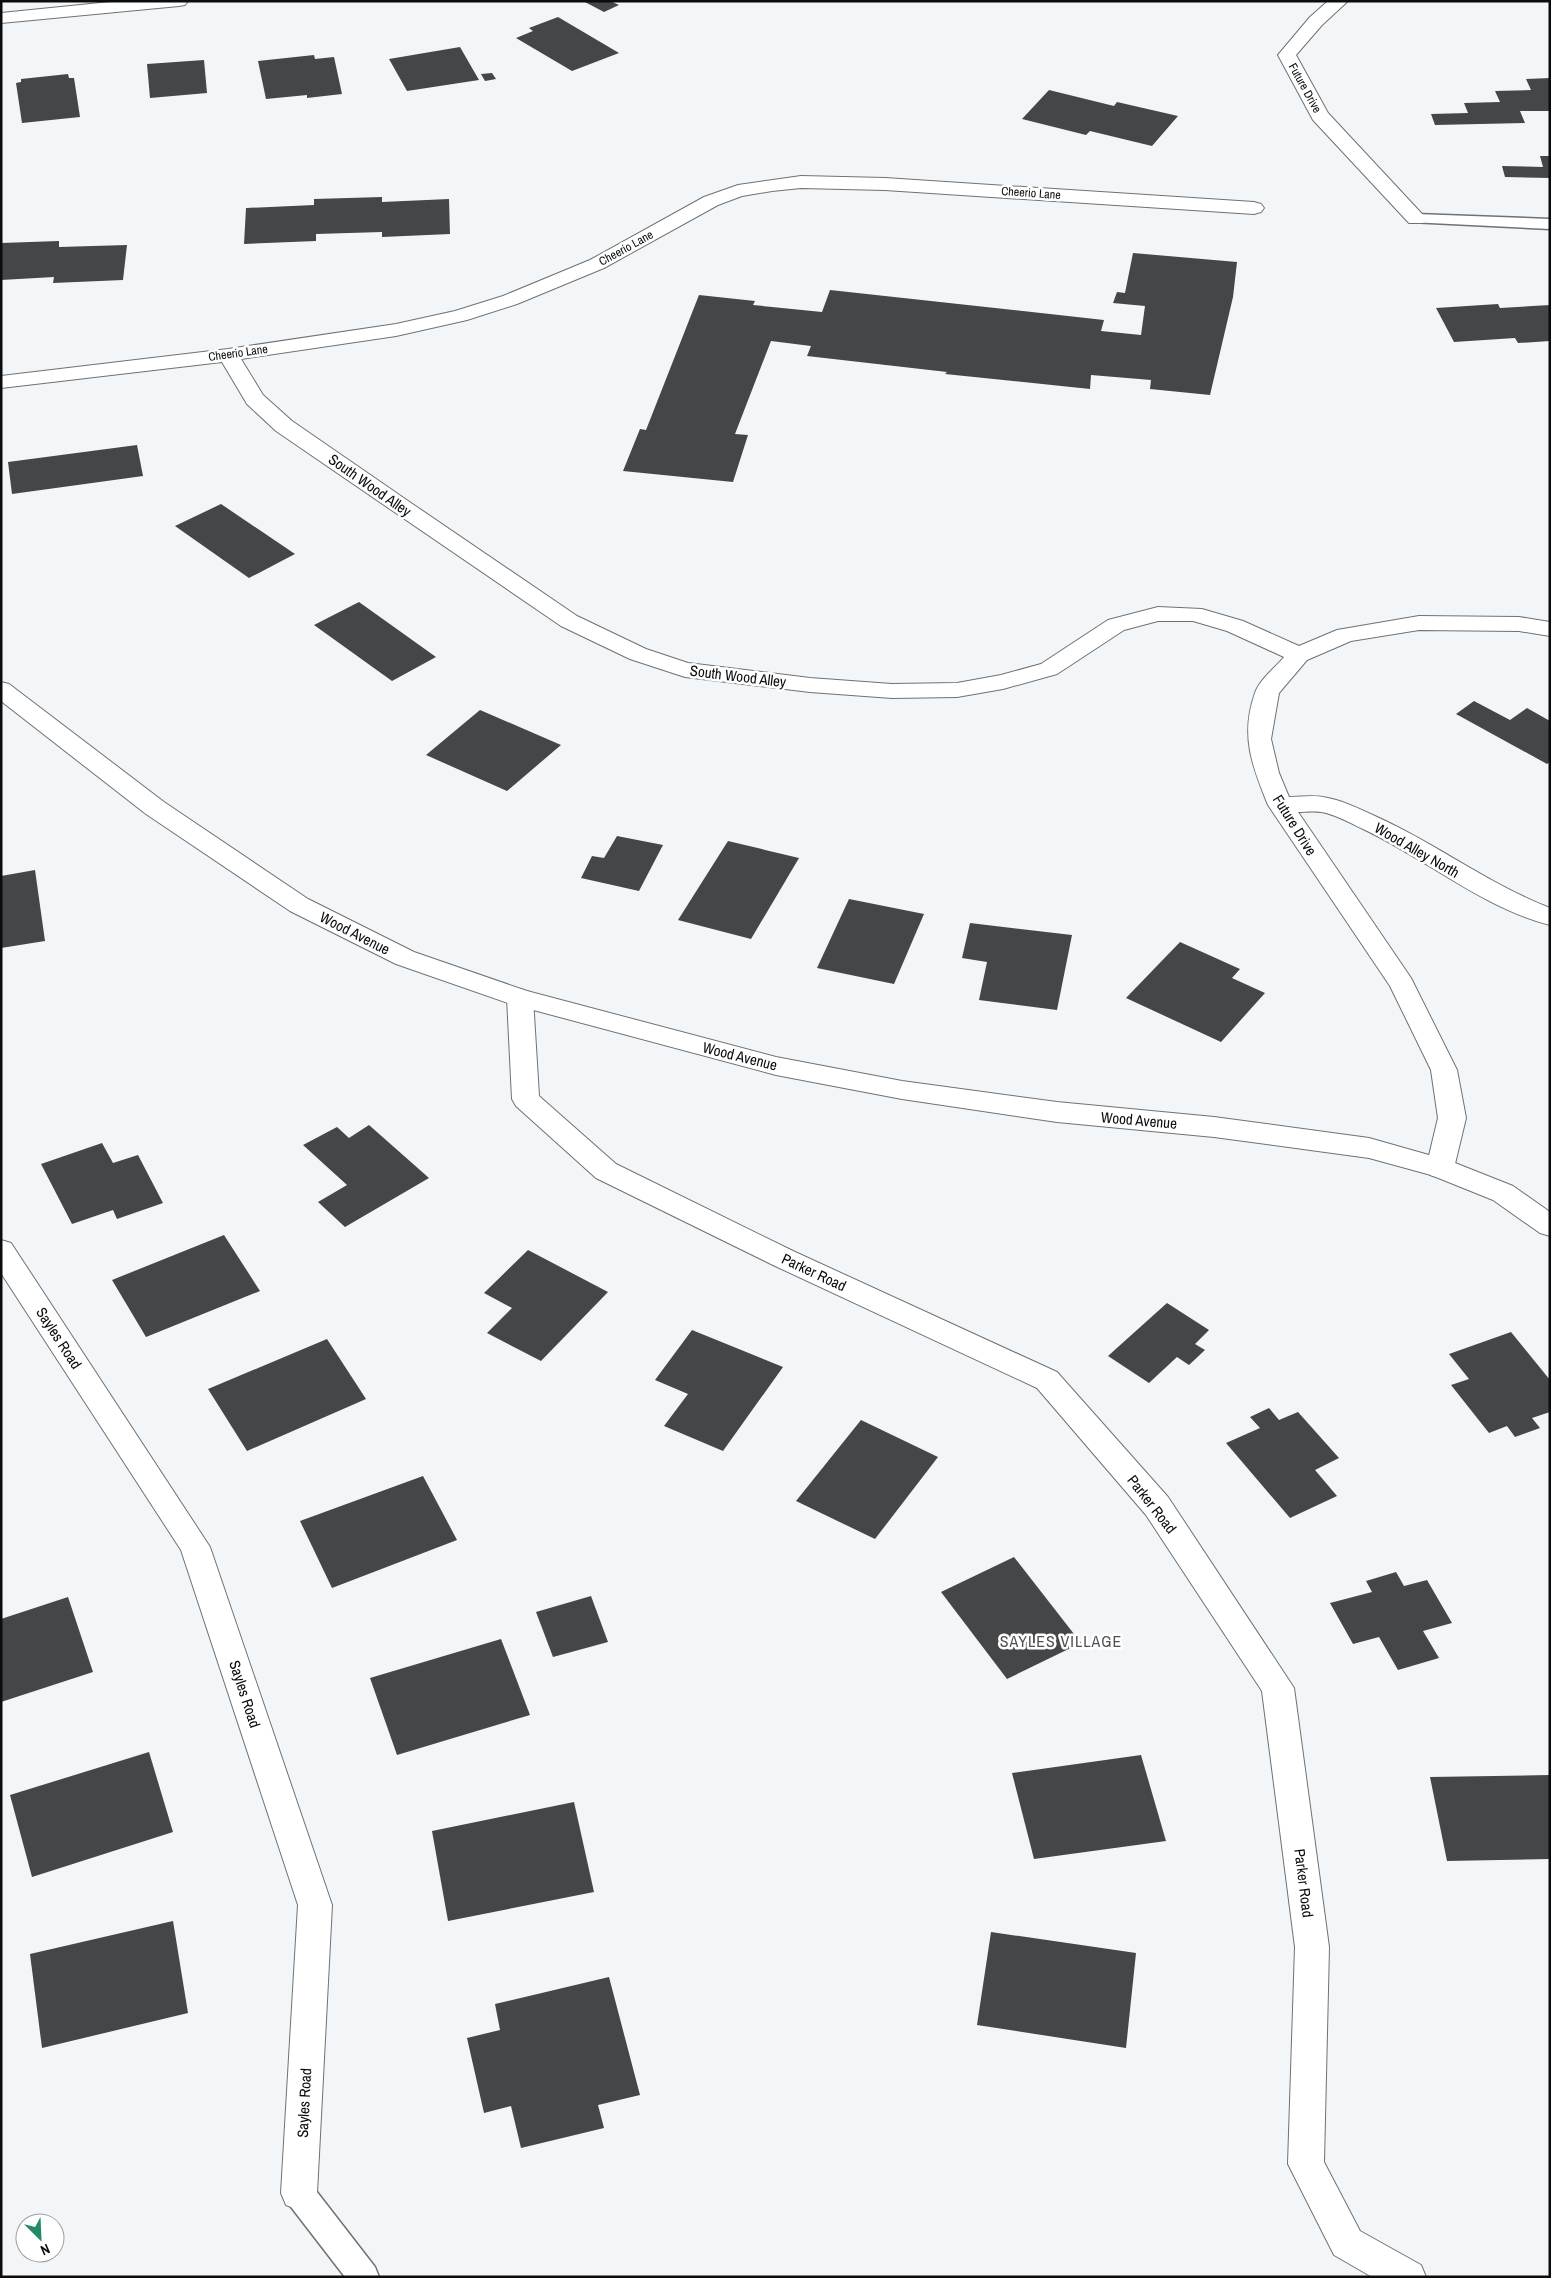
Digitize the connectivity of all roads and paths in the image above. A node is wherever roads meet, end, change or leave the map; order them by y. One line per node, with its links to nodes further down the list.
1 (180, 1): 3 (street)
2 (1339, 1): 5 (street, Future Drive)
3 (1, 18)
4 (1254, 208): 7 (street, Cheerio Lane)
5 (1416, 220): 6 (lane)
6 (1550, 224)
7 (228, 355): 8 (street, Cheerio Lane); 10 (street, South Wood Alley)
8 (1, 382)
9 (1550, 629): 10 (street, Future Drive)
10 (1299, 655): 12 (street, Future Drive)
11 (1, 688): 14 (street, Wood Avenue)
12 (1280, 805): 13 (street, Wood Alley North); 15 (street, Future Drive)
13 (1550, 917)
14 (520, 998): 15 (street, Wood Avenue); 20 (street, Parker Road)
15 (1440, 1168): 16 (street, Wood Avenue)
16 (1550, 1226)
17 (1, 1250): 18 (street, Sayles Road)
18 (299, 2193): 19 (lane)
19 (364, 2277)
20 (1408, 2277)

